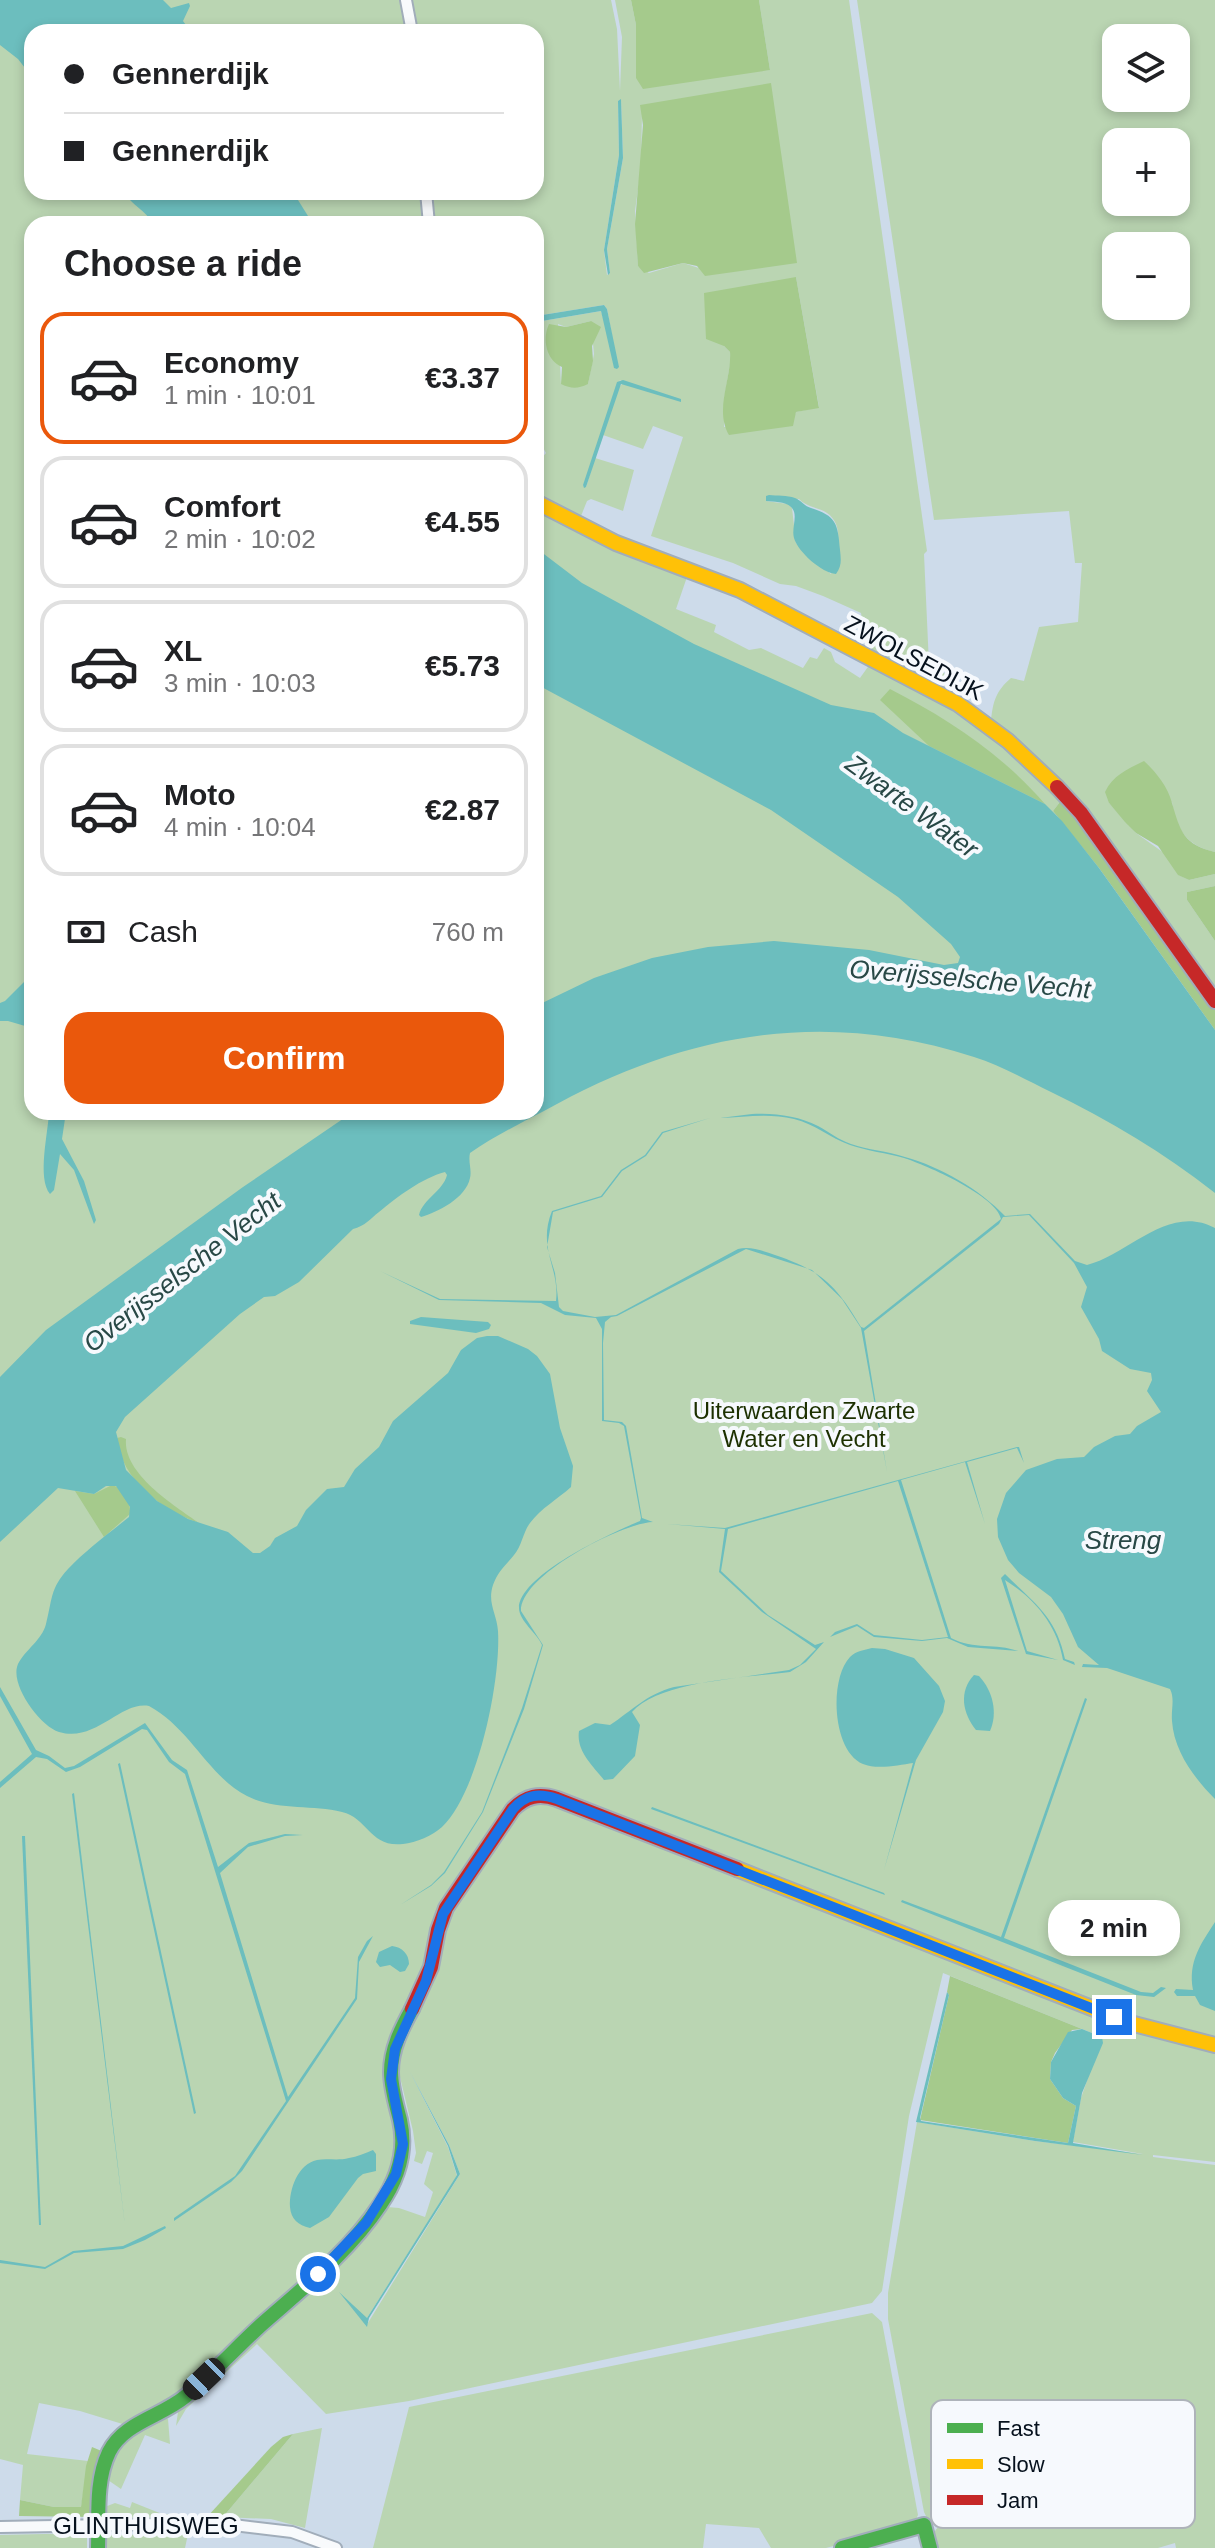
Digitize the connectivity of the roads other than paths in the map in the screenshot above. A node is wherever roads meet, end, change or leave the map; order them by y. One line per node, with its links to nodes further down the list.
1 (406, 0): 2 (street)
2 (410, 24)
3 (544, 506): 4 (street, ZWOLSEDIJK)
4 (1215, 1001)
5 (1215, 2045): 6 (street)
6 (99, 2526): 7 (street, GLINTHUISWEG); 8 (street); 9 (street, GLINTHUISWEG)
7 (0, 2527)
8 (98, 2548)
9 (336, 2548)
10 (842, 2548): 11 (street)
11 (930, 2548)

